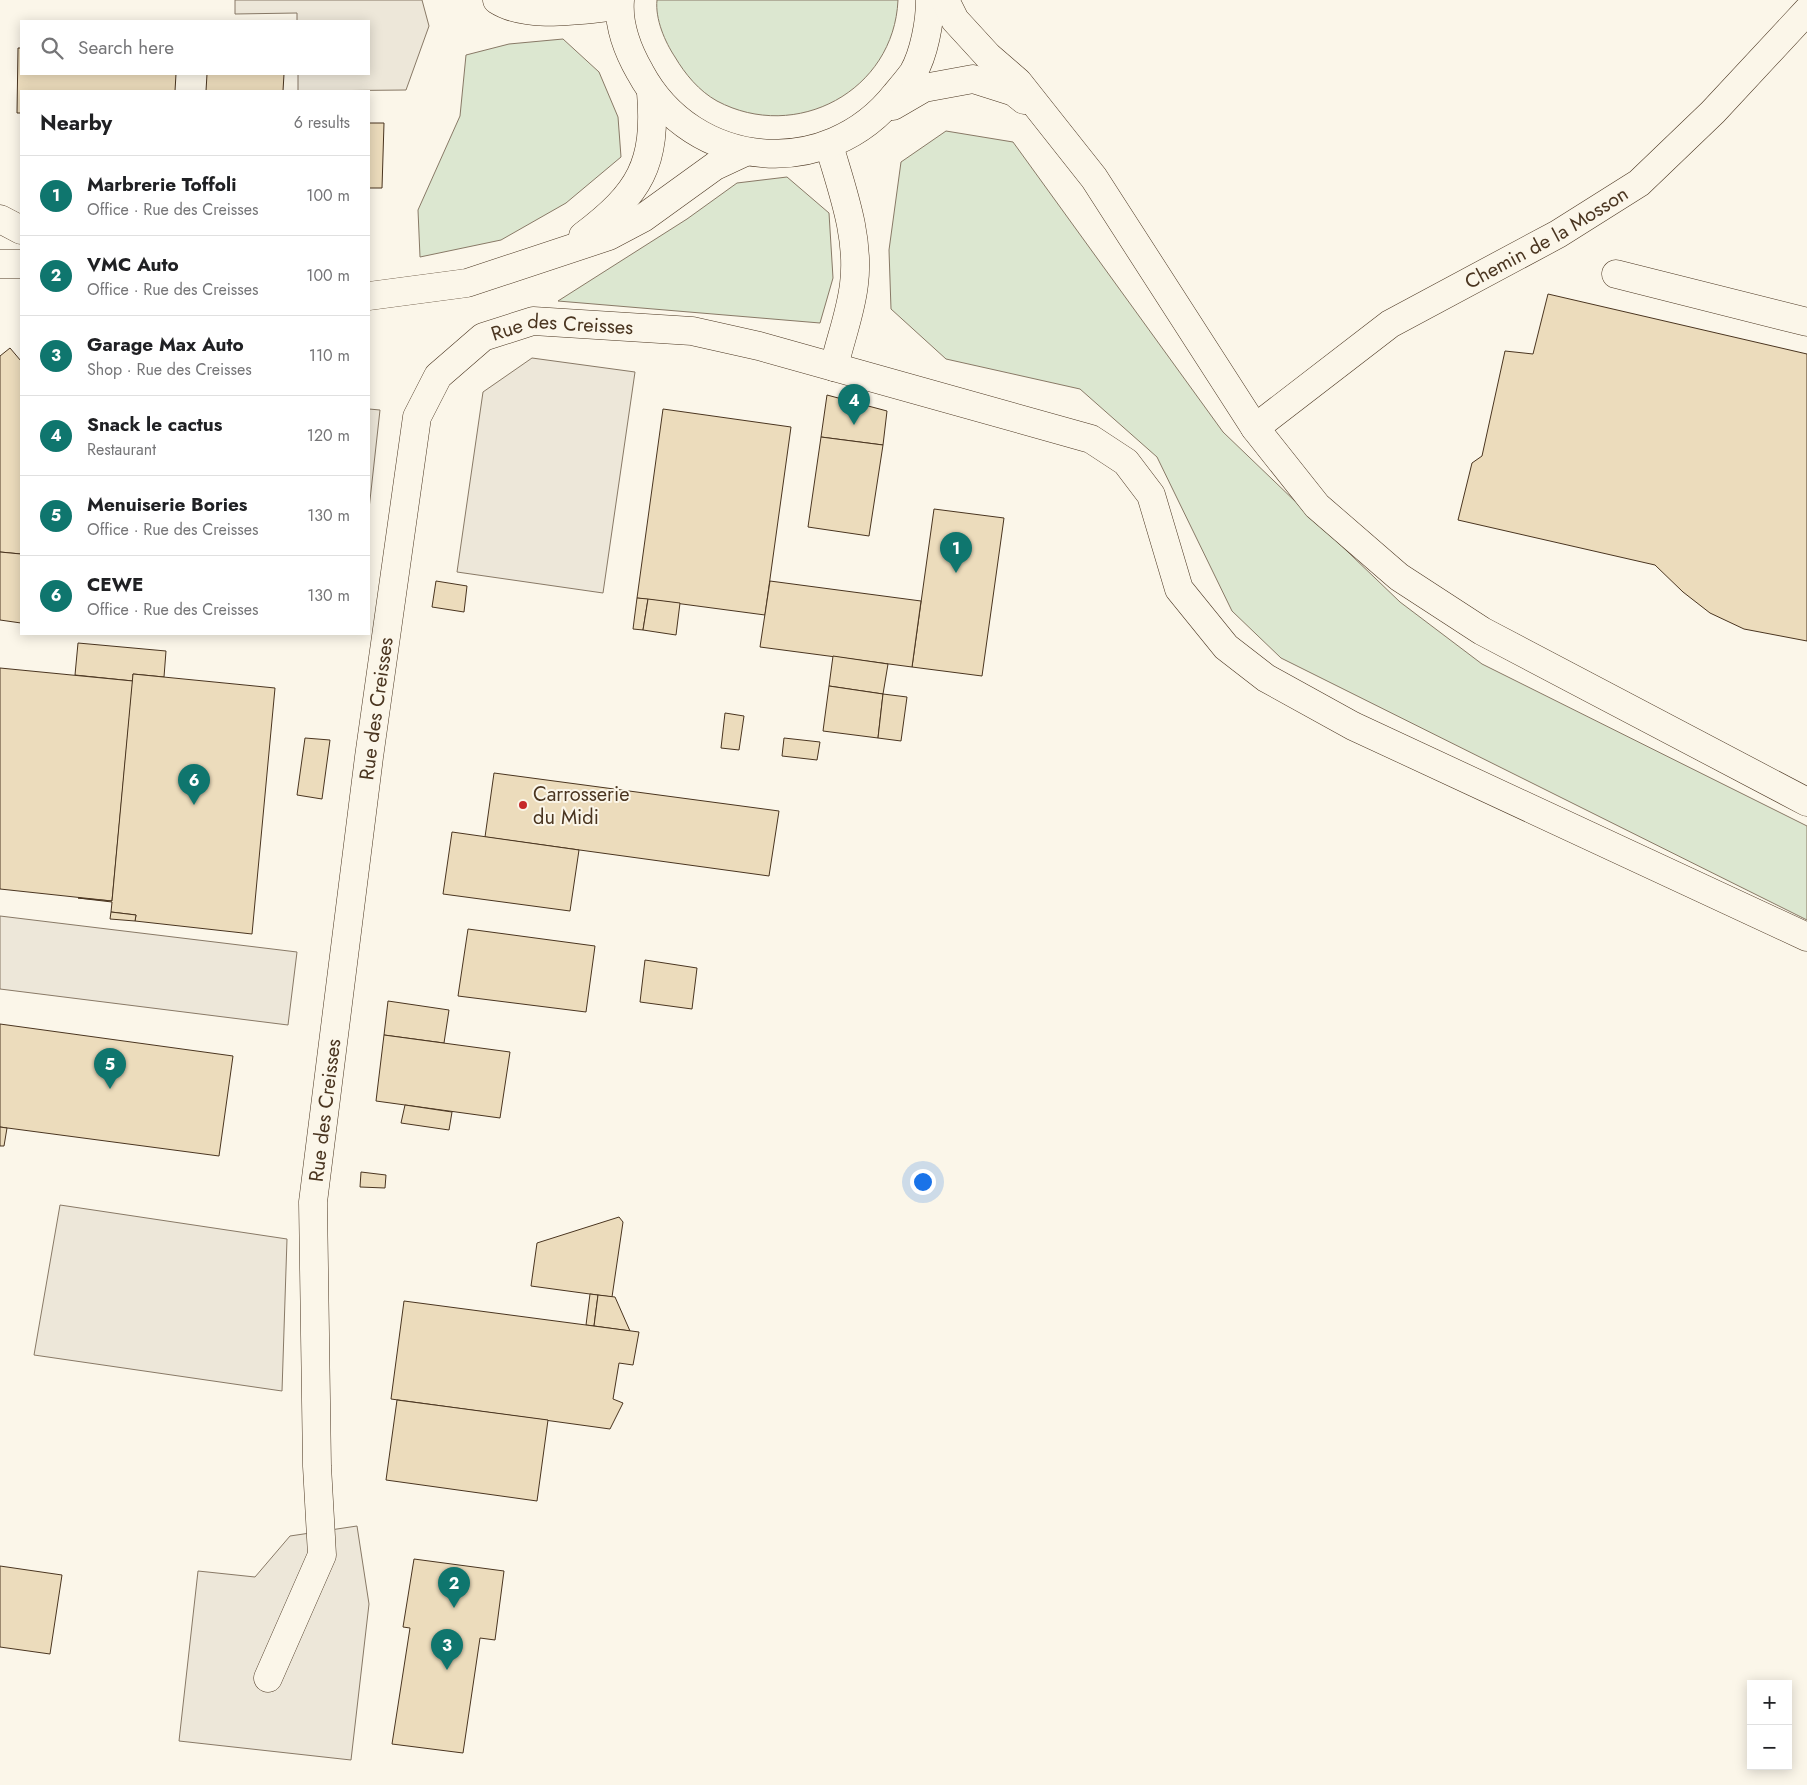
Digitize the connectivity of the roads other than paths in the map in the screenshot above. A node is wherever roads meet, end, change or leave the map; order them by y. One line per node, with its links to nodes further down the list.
1 (497, 0): 4 (street)
2 (930, 0): 7 (street)
3 (945, 0): 8 (street)
4 (620, 3): 6 (street)
5 (1807, 11): 20 (street, Chemin de la Mosson)
6 (650, 92): 10 (street); 13 (street)
7 (881, 113): 8 (street); 9 (street)
8 (1053, 125): 20 (street)
9 (829, 145): 10 (street); 19 (street)
10 (745, 152): 13 (street)
11 (0, 219): 12 (street)
12 (20, 229)
13 (561, 252): 17 (street)
14 (0, 264): 15 (street)
15 (20, 264)
16 (1616, 274): 18 (street)
17 (370, 296)
18 (1807, 322)
19 (834, 367): 22 (street, Rue des Creisses); 23 (street, Rue des Creisses)
20 (1256, 428): 21 (street)
21 (1807, 802)
22 (1807, 937)
23 (268, 1678)

